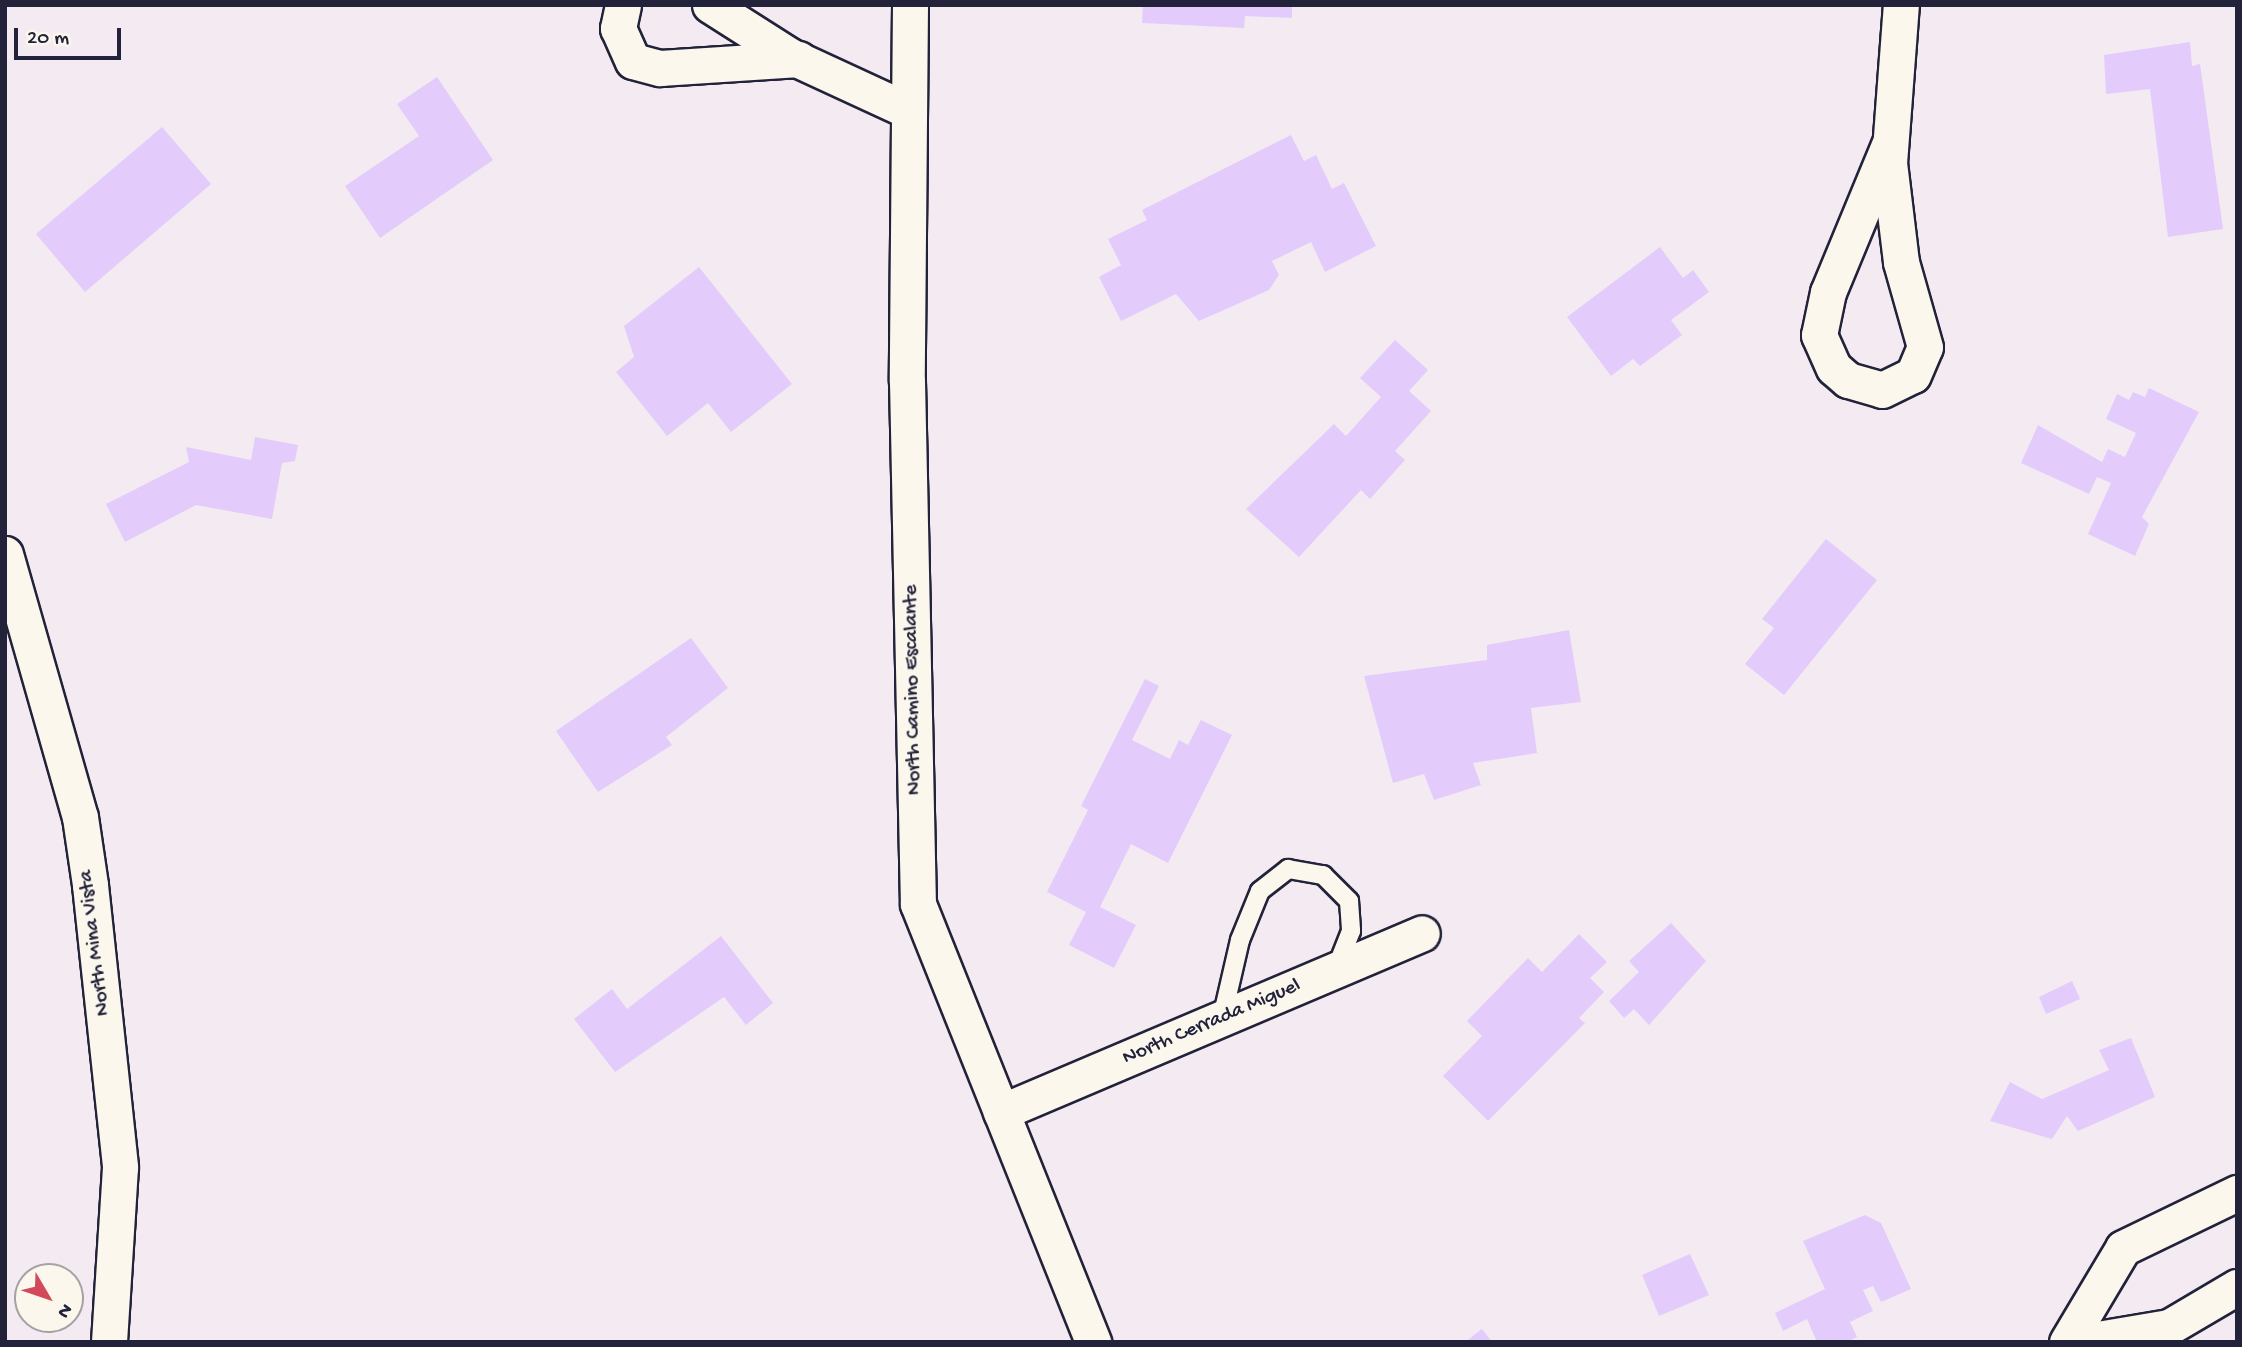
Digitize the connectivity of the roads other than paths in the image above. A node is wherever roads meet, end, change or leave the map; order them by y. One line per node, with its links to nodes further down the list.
1 (623, 5): 5 (street)
2 (710, 5): 5 (street)
3 (911, 5): 6 (street, North Camino Escalante)
4 (1901, 5): 7 (street)
5 (799, 60): 6 (street)
6 (907, 110): 12 (street, North Camino Escalante)
7 (1889, 145): 7 (street)
8 (5, 554): 15 (street, North Mina Vista)
9 (1422, 933): 10 (street, North Cerrada Miguel)
10 (1336, 970): 11 (street, North Cerrada Miguel); 11 (lane)
11 (1222, 1018): 12 (street, North Cerrada Miguel)
12 (1001, 1112): 16 (street, North Camino Escalante)
13 (2237, 1193): 17 (street)
14 (2237, 1287): 18 (street)
15 (109, 1342)
16 (1093, 1342)
17 (2067, 1342)
18 (2080, 1342)

